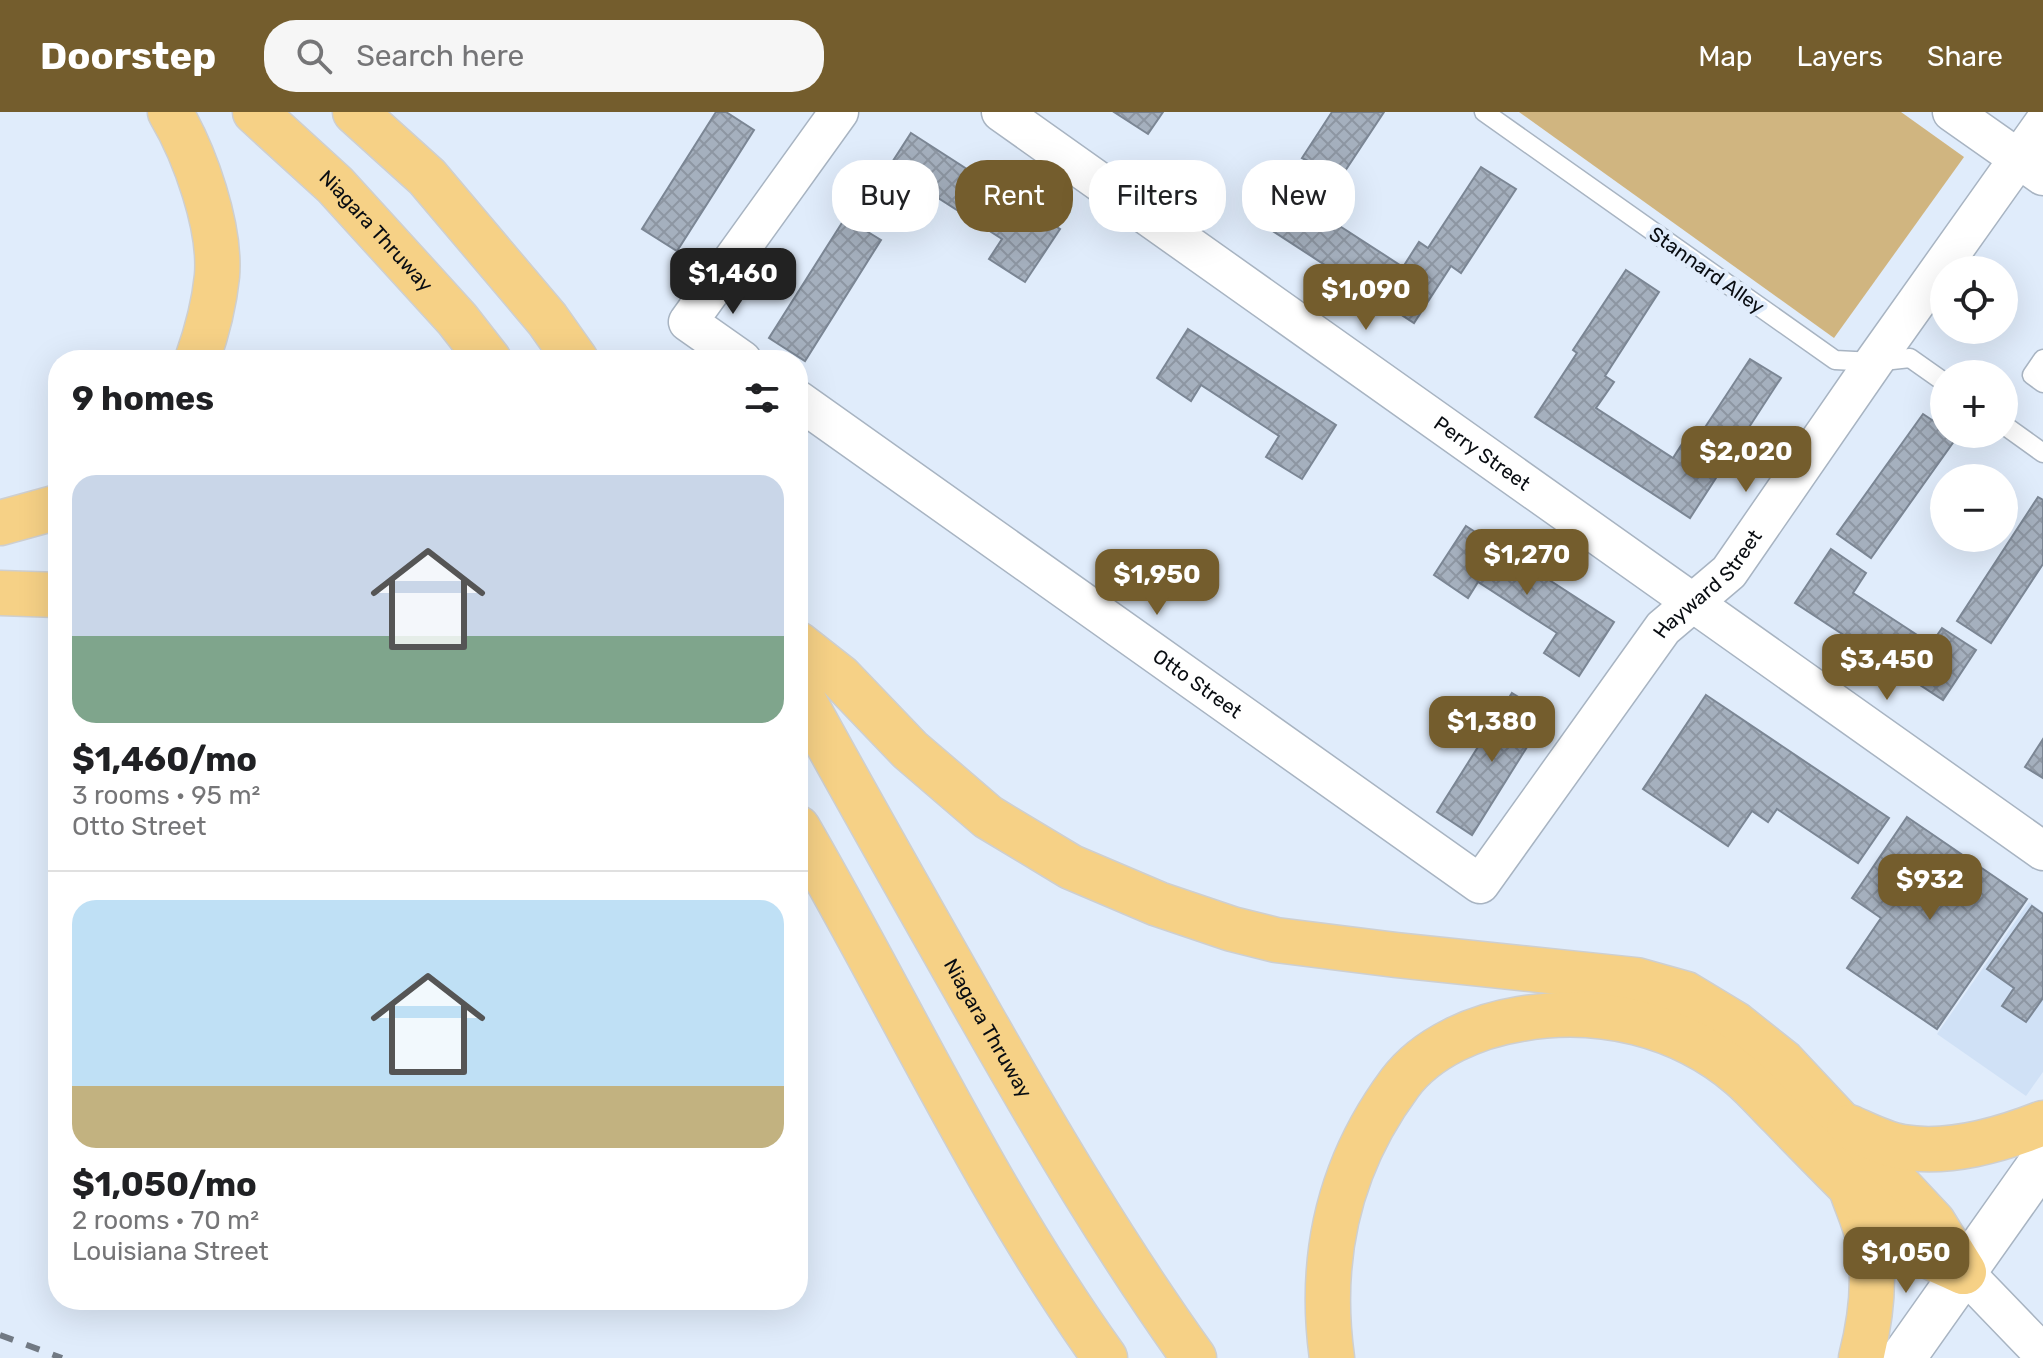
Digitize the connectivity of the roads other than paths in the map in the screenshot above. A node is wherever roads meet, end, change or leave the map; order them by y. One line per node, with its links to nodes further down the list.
1 (170, 112): 10 (highway)
2 (255, 112): 11 (highway, Niagara Thruway)
3 (355, 112): 12 (highway)
4 (839, 112): 13 (street)
5 (1001, 112): 25 (street, Perry Street)
6 (1484, 112): 15 (lane, Stannard Alley)
7 (1952, 112): 9 (street)
8 (2043, 124): 9 (street, Hayward Street)
9 (2030, 168): 15 (street, Hayward Street)
10 (201, 350)
11 (481, 350)
12 (569, 350)
13 (728, 350)
14 (2043, 359): 17 (lane)
15 (1874, 362): 16 (lane, Stannard Alley); 25 (street, Hayward Street)
16 (1930, 372)
17 (2043, 383)
18 (808, 407): 30 (street, Otto Street)
19 (2018, 435): 20 (lane)
20 (2043, 453)
21 (48, 510): 22 (highway)
22 (0, 523)
23 (0, 593): 24 (highway)
24 (48, 595)
25 (1695, 603): 29 (street, Perry Street); 30 (street, Hayward Street)
26 (808, 652): 32 (highway)
27 (808, 708): 38 (highway, Niagara Thruway)
28 (808, 849): 37 (highway)
29 (2043, 851)
30 (1480, 884)
31 (2043, 1123): 32 (highway)
32 (1840, 1124): 35 (highway)
33 (2043, 1160): 35 (street)
34 (1852, 1188): 35 (highway); 39 (highway); 40 (highway)
35 (1964, 1272): 36 (street); 41 (street)
36 (2043, 1354)
37 (1105, 1358)
38 (1194, 1358)
39 (1332, 1358)
40 (1861, 1358)
41 (1903, 1358)

